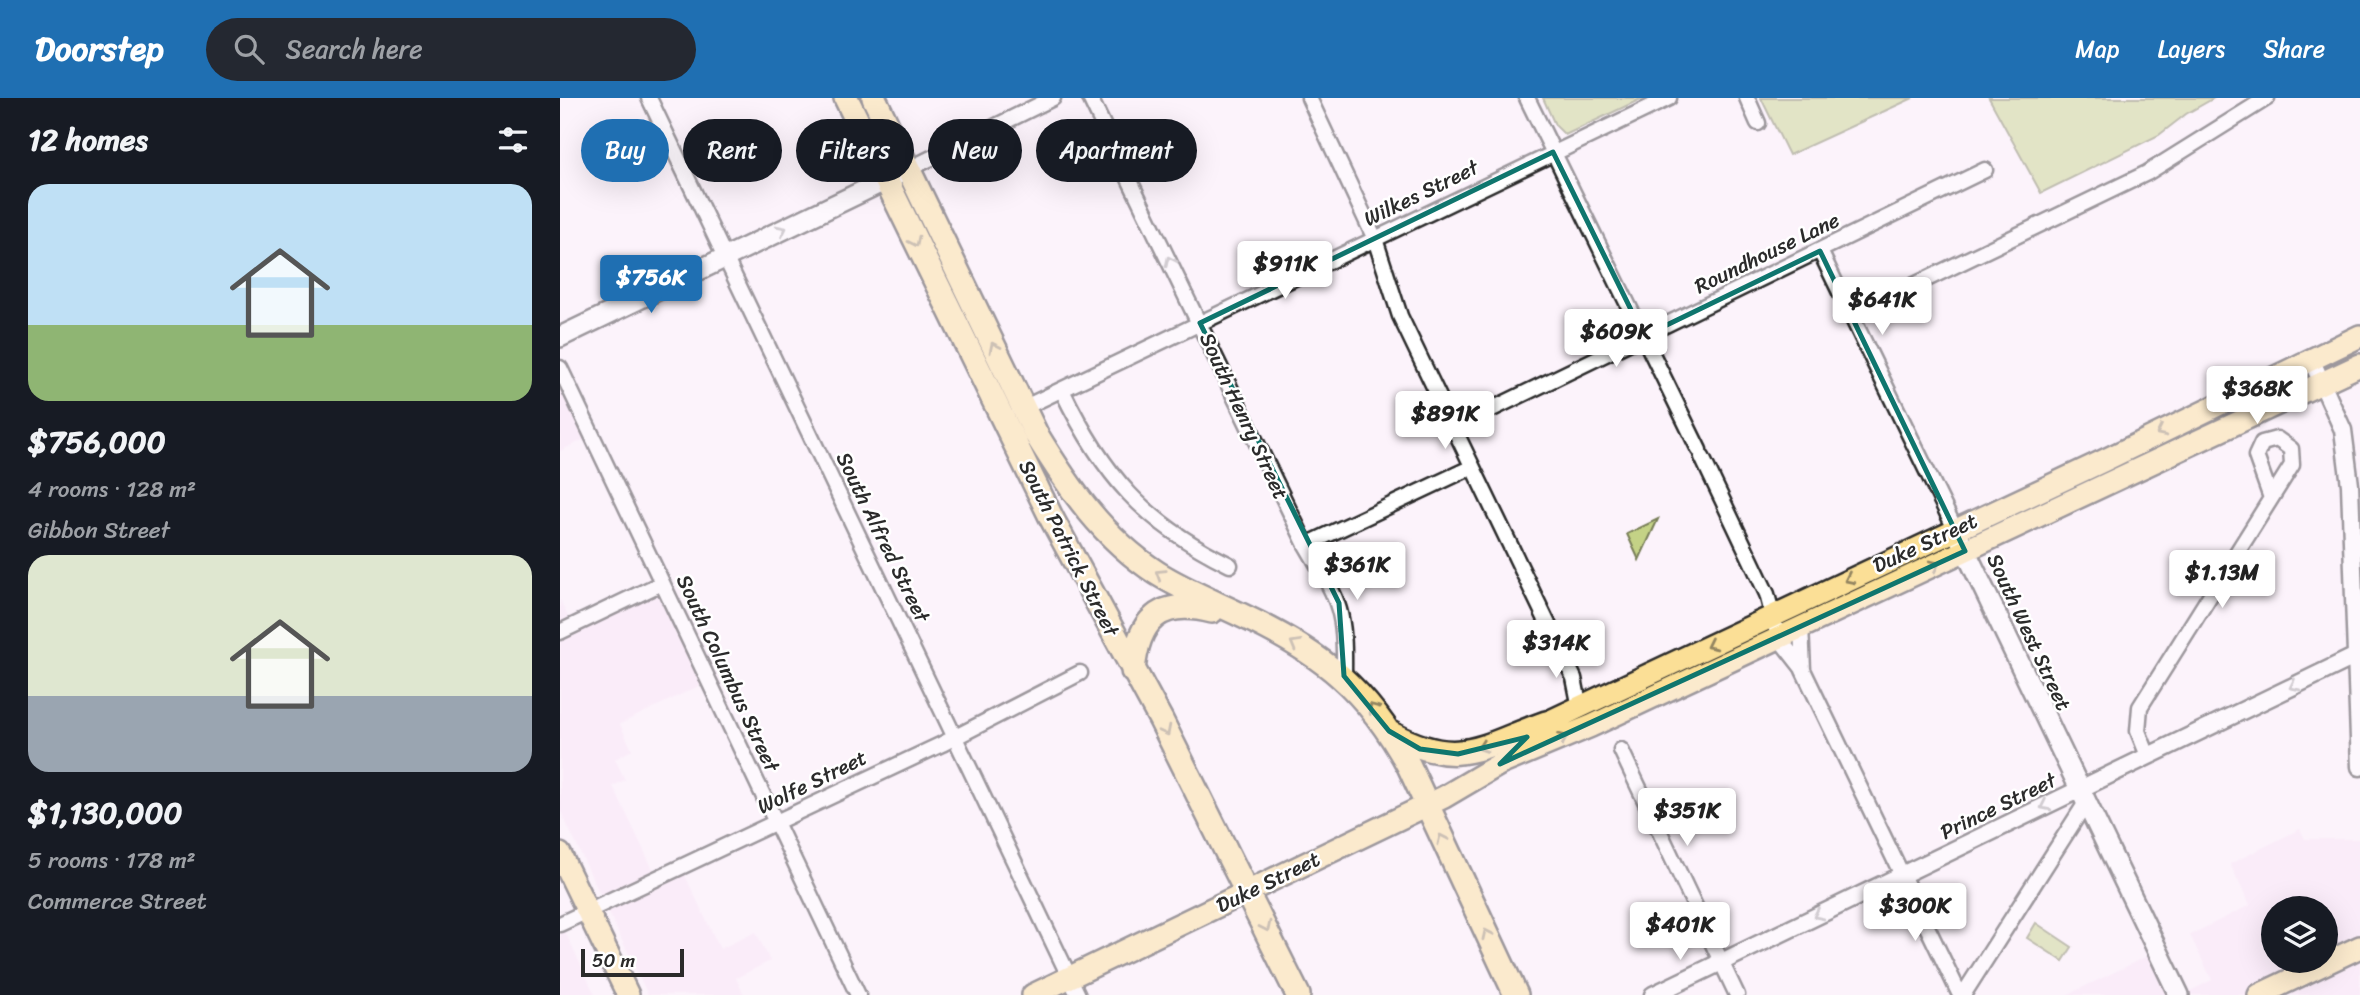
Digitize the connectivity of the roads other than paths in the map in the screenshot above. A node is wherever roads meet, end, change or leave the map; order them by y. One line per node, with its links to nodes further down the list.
1 (649, 98): 22 (street, South Alfred Street)
2 (846, 98): 11 (highway, South Patrick Street)
3 (874, 98): 12 (highway, South Patrick Street)
4 (1053, 98): 15 (street)
5 (1090, 98): 24 (street, South Henry Street, one-way to 5)
6 (1309, 98): 20 (street)
7 (1527, 98): 14 (street)
8 (1669, 98): 14 (street, Wilkes Street)
9 (1747, 98): 13 (street)
10 (2267, 98): 23 (street)
11 (856, 119)
12 (884, 119)
13 (1758, 123)
14 (1553, 152): 20 (street, Wilkes Street); 27 (street)
15 (914, 167)
16 (1985, 170): 21 (street, Roundhouse Lane)
17 (883, 182): 22 (main road, one-way to 17)
18 (885, 182): 34 (highway, South Patrick Street, one-way to 34)
19 (913, 182): 33 (highway, South Patrick Street, one-way to 19)
20 (1375, 239): 24 (street, Wilkes Street); 35 (street)
21 (1820, 251): 23 (street, South West Street); 27 (street, Roundhouse Lane)
22 (724, 257): 26 (main road); 56 (street, South Alfred Street)
23 (1853, 315): 38 (street, South West Street)
24 (1200, 323): 32 (street, Wilkes Street); 39 (street, South Henry Street)
25 (2360, 336): 28 (main road, Duke Street)
26 (560, 337)
27 (1644, 337): 35 (street, Roundhouse Lane); 44 (street)
28 (2311, 359): 31 (street); 38 (main road, Duke Street, one-way to 38)
29 (2360, 365): 31 (main road, Duke Street)
30 (560, 369): 42 (street, South Columbus Street)
31 (2323, 384): 40 (main road, Duke Street); 48 (street)
32 (1062, 390): 33 (street, Wilkes Street); 41 (street)
33 (1024, 408): 34 (street, Wilkes Street); 43 (highway, South Patrick Street, one-way to 33)
34 (1002, 418): 50 (highway, South Patrick Street)
35 (1453, 428): 36 (street)
36 (1472, 467): 39 (street); 53 (street)
37 (2271, 498): 58 (street)
38 (1955, 529): 40 (main road, South West Street); 44 (main road, Duke Street, one-way to 44)
39 (1306, 545): 52 (street, South Henry Street)
40 (1965, 551): 45 (main road, Duke Street, one-way to 40); 61 (main road, South West Street)
41 (1230, 565)
42 (662, 583): 46 (street); 63 (street, South Columbus Street)
43 (1243, 616): 50 (highway); 52 (highway, South Patrick Street, one-way to 43)
44 (1772, 616): 47 (street); 53 (main road, Duke Street, one-way to 53)
45 (1801, 626): 47 (main road, Duke Street); 49 (street)
46 (560, 632)
47 (1778, 637): 49 (street); 59 (main road, Duke Street, one-way to 47)
48 (2358, 655): 58 (street, Prince Street, one-way to 58); 60 (street)
49 (1803, 670): 65 (street)
50 (1133, 671): 66 (highway, South Patrick Street, one-way to 66)
51 (1080, 673): 56 (street, Wolfe Street)
52 (1343, 676): 55 (highway, one-way to 52)
53 (1580, 708): 54 (main road, Duke Street)
54 (1546, 723): 55 (highway, one-way to 55); 59 (main road, Duke Street)
55 (1392, 734): 62 (highway)
56 (956, 736): 63 (street, Wolfe Street); 71 (street, South Alfred Street)
57 (1621, 750): 70 (street)
58 (2148, 756): 61 (street, Prince Street)
59 (1500, 764): 62 (main road, Duke Street)
60 (2360, 767)
61 (2082, 797): 65 (street, Prince Street, one-way to 65); 79 (street); 80 (main road, South West Street)
62 (1426, 806): 66 (main road, Duke Street); 76 (highway, one-way to 62)
63 (776, 824): 67 (street, Wolfe Street); 73 (street, South Columbus Street)
64 (560, 853): 67 (main road)
65 (1902, 875): 70 (street, Prince Street, one-way to 70); 79 (street)
66 (1249, 891): 71 (main road, Duke Street); 75 (highway, South Patrick Street, one-way to 75)
67 (588, 911): 68 (street, Wolfe Street); 72 (main road)
68 (560, 924)
69 (2360, 947): 81 (main road)
70 (1722, 962): 77 (street, Prince Street); 78 (street)
71 (1074, 986): 74 (main road, Duke Street)
72 (628, 995)
73 (858, 995)
74 (1033, 995)
75 (1298, 995)
76 (1516, 995)
77 (1654, 995)
78 (1737, 995)
79 (1962, 995)
80 (2179, 995)
81 (2259, 995)

